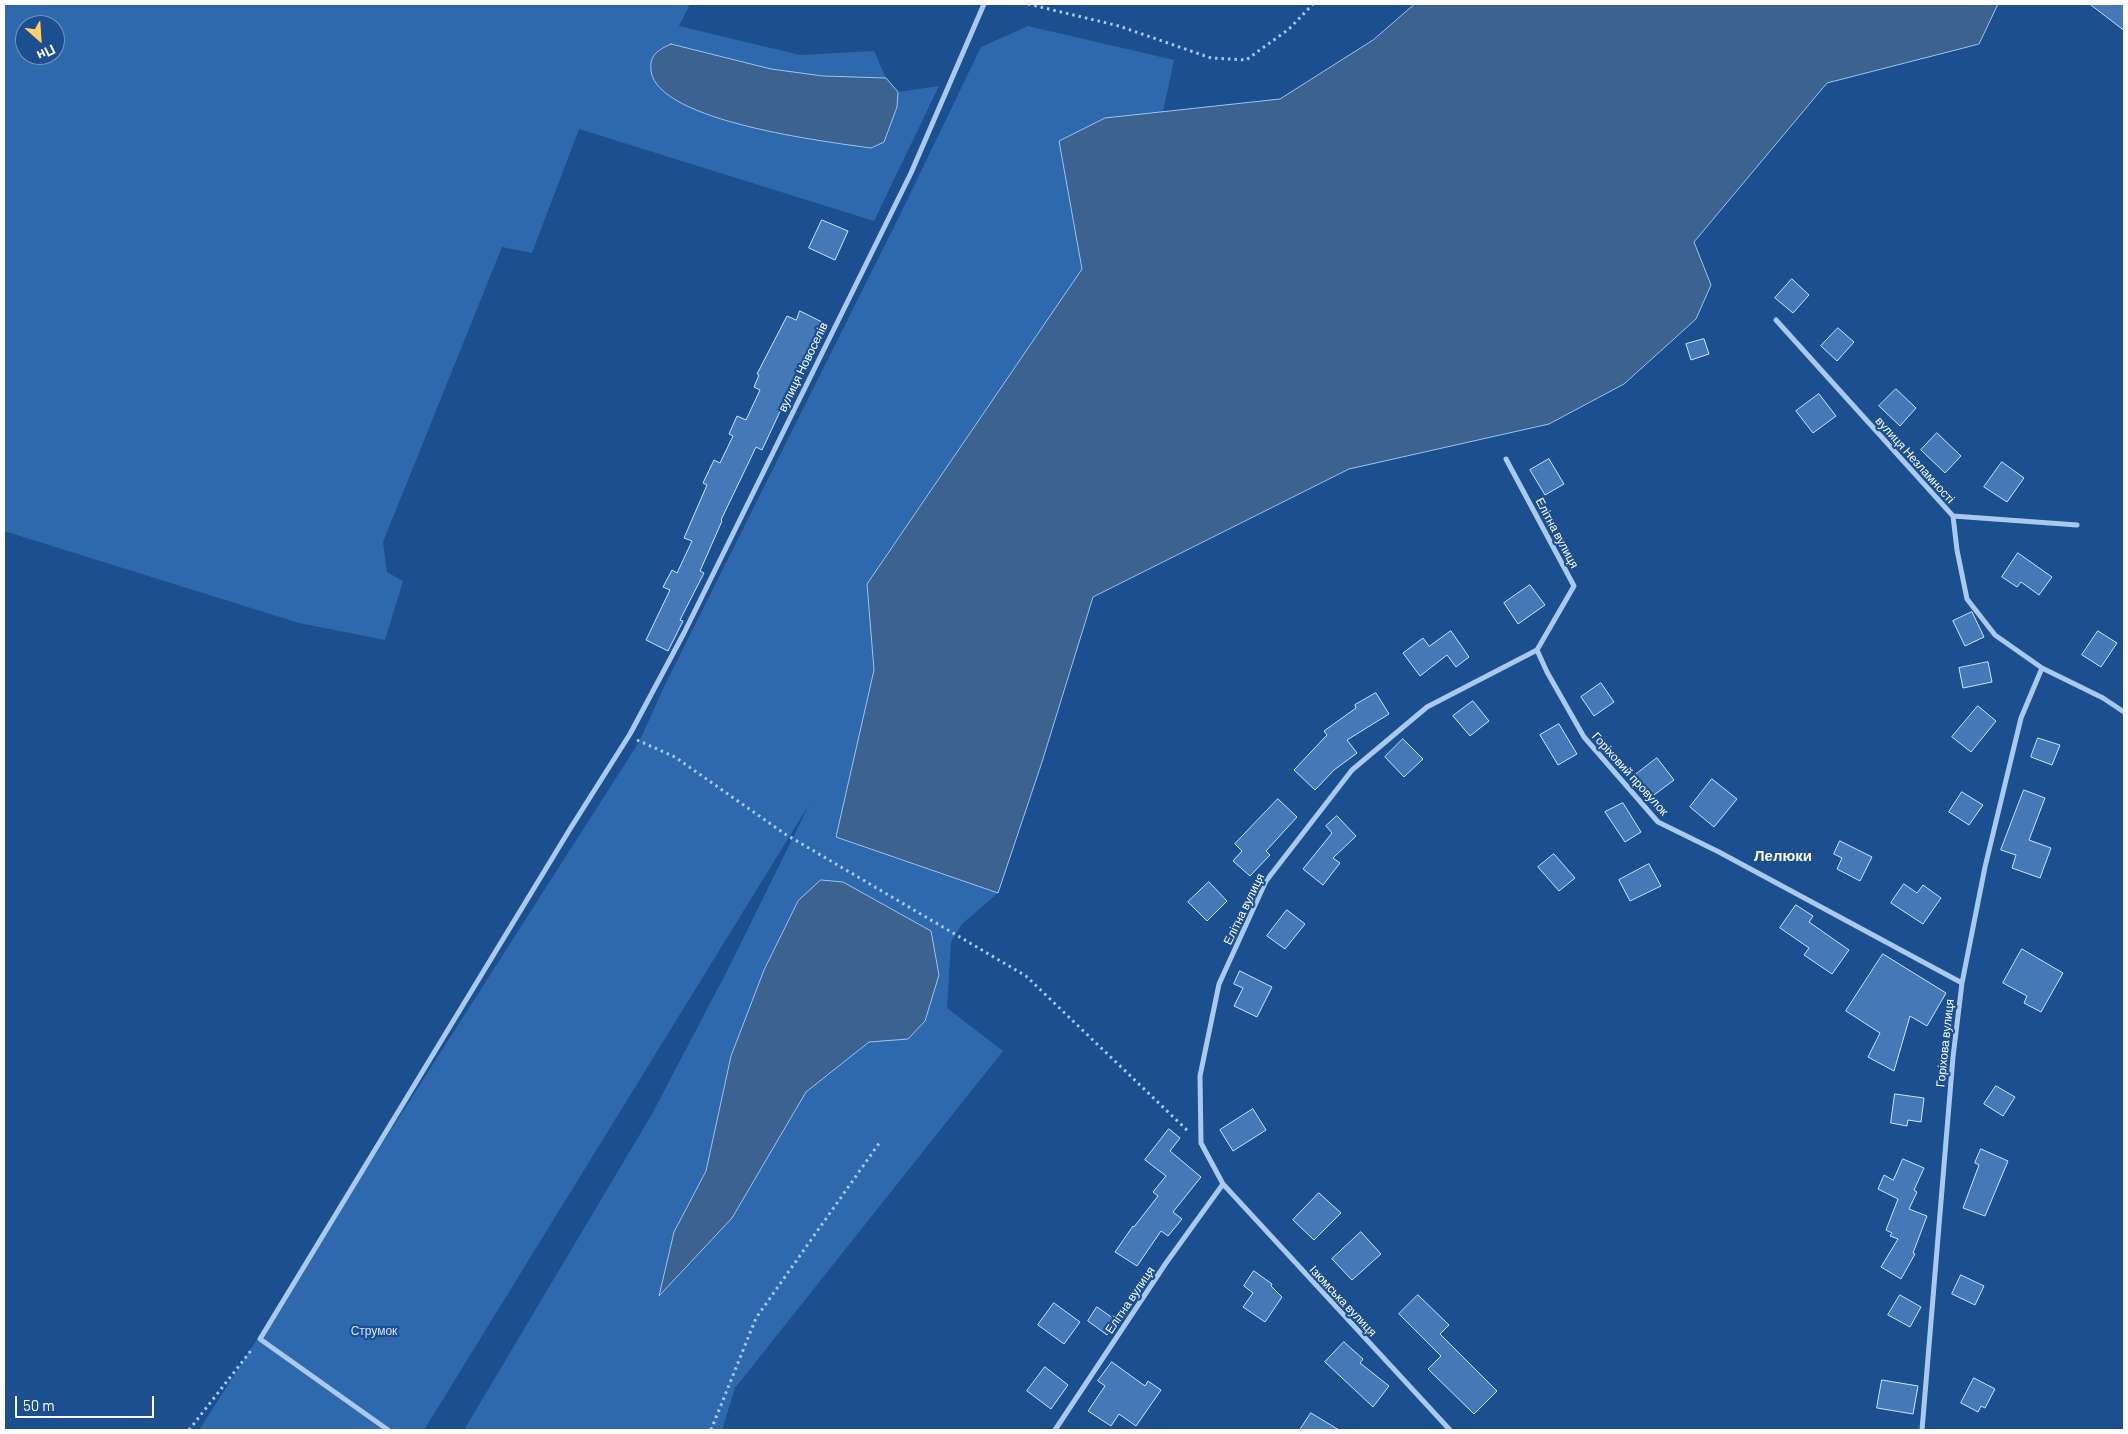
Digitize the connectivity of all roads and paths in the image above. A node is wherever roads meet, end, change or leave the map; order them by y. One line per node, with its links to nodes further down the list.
1 (984, 4): 11 (street, вулиця Новоселів)
2 (1028, 4): 3 (path)
3 (1313, 4)
4 (1776, 320): 6 (street, вулиця Незламності)
5 (1506, 459): 8 (street, Елітна вулиця)
6 (1953, 516): 7 (street); 9 (street, вулиця Незламності)
7 (2077, 526)
8 (1537, 650): 12 (street, Горіховий провулок); 14 (street, Елітна вулиця)
9 (2042, 668): 10 (street, вулиця Незламності); 12 (street, Горіхова вулиця)
10 (2124, 712)
11 (630, 734): 14 (path); 16 (street, вулиця Новоселів)
12 (1962, 983): 22 (street, Горіхова вулиця)
13 (880, 1142): 19 (path)
14 (1201, 1143): 15 (street, Елітна вулиця)
15 (1223, 1184): 20 (street, Елітна вулиця); 21 (street, Ізюмська вулиця)
16 (260, 1339): 17 (path); 18 (street)
17 (189, 1430)
18 (388, 1430)
19 (711, 1430)
20 (1055, 1430)
21 (1450, 1430)
22 (1922, 1430)

